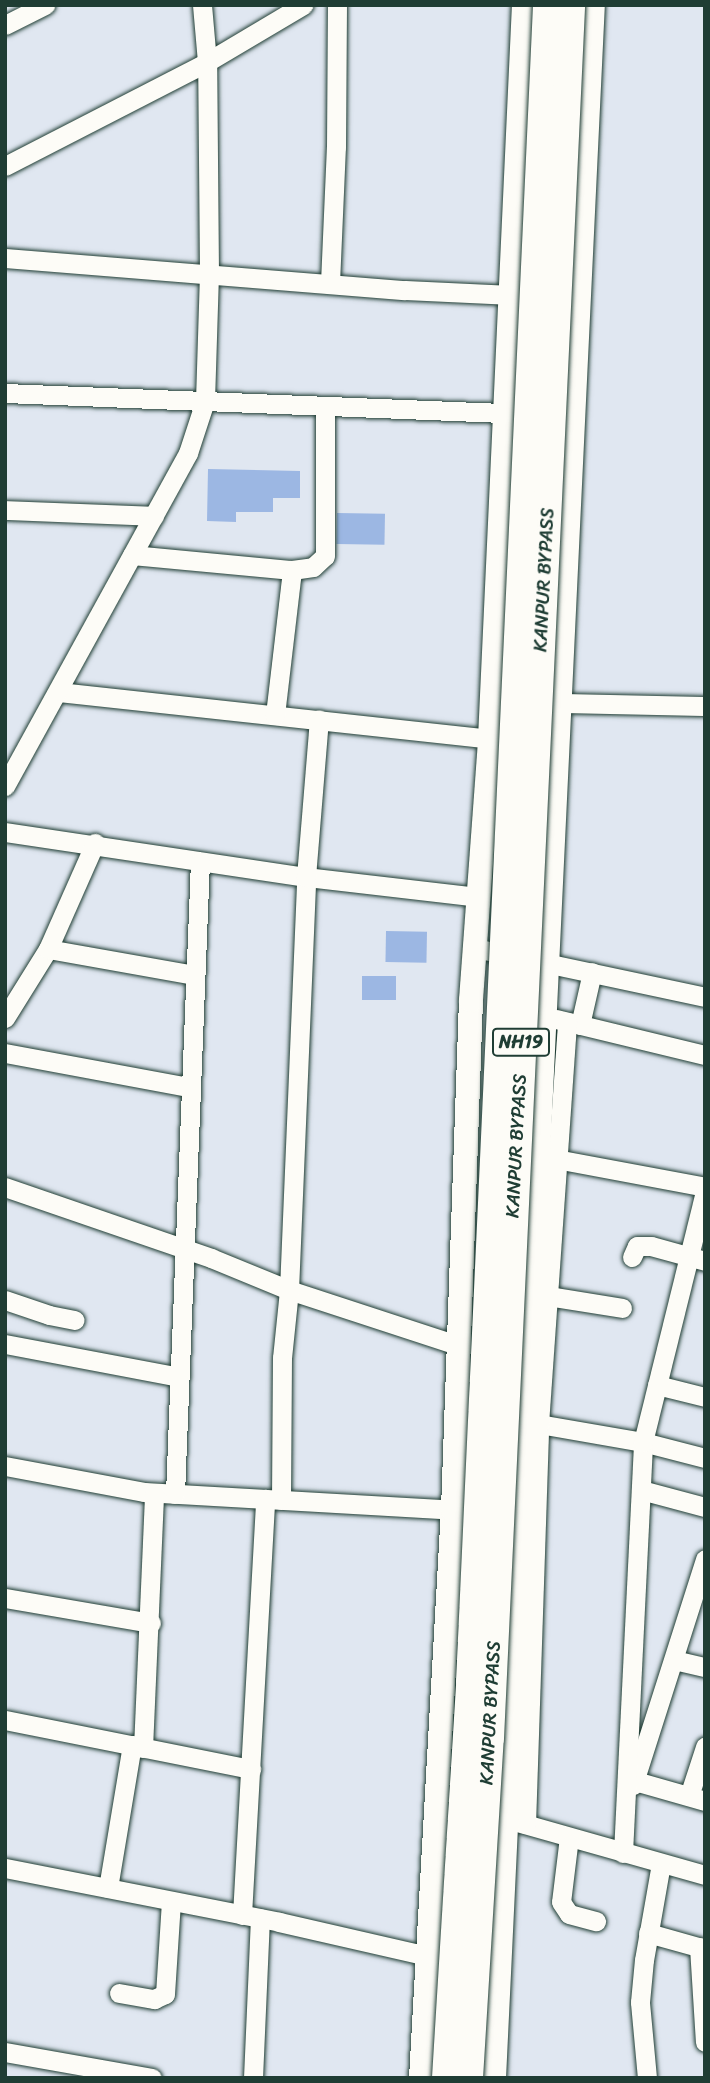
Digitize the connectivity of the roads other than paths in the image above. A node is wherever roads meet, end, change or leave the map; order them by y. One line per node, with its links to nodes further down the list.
1 (45, 5): 9 (street)
2 (202, 5): 10 (street)
3 (303, 5): 10 (street)
4 (337, 5): 14 (street)
5 (524, 5): 15 (main road)
6 (547, 5): 107 (highway, KANPUR BYPASS / NH19, bridge)
7 (570, 5): 108 (highway, KANPUR BYPASS / NH19, bridge)
8 (593, 5): 25 (main road)
9 (5, 25)
10 (207, 62): 11 (street); 13 (street)
11 (5, 166)
12 (5, 258): 13 (street)
13 (209, 274): 14 (street); 17 (street)
14 (330, 283): 15 (street)
15 (510, 295): 19 (main road)
16 (5, 393): 17 (street)
17 (205, 401): 18 (street); 21 (street)
18 (325, 406): 19 (street); 23 (street)
19 (504, 413): 29 (main road)
20 (5, 510): 21 (street)
21 (154, 516): 22 (street)
22 (132, 555): 23 (street); 24 (street)
23 (292, 570): 27 (street)
24 (59, 692): 27 (street); 30 (street)
25 (561, 703): 26 (street); 38 (main road)
26 (705, 706)
27 (275, 715): 28 (street)
28 (319, 720): 29 (street); 34 (street)
29 (490, 739): 35 (main road)
30 (5, 786)
31 (5, 832): 32 (street)
32 (95, 843): 33 (street); 37 (street)
33 (200, 861): 34 (street); 40 (street)
34 (306, 877): 35 (street); 55 (street)
35 (479, 897): 36 (main road)
36 (475, 948): 38 (street); 42 (main road)
37 (48, 949): 40 (street); 44 (street)
38 (546, 962): 39 (street); 43 (main road)
39 (592, 972): 41 (street); 45 (street)
40 (194, 975): 48 (street)
41 (705, 997)
42 (471, 1000): 43 (street); 61 (main road)
43 (542, 1016): 45 (street); 88 (main road)
44 (5, 1018)
45 (573, 1023): 47 (street); 49 (street)
46 (5, 1053): 48 (street)
47 (705, 1055)
48 (189, 1087): 53 (street)
49 (556, 1159): 50 (street); 56 (street)
50 (705, 1189): 54 (street)
51 (7, 1191): 53 (street)
52 (629, 1249): 54 (street)
53 (183, 1250): 55 (street); 62 (street)
54 (696, 1259): 63 (street)
55 (289, 1290): 61 (street); 72 (street)
56 (548, 1296): 58 (street); 65 (street)
57 (5, 1300): 59 (street)
58 (622, 1308)
59 (75, 1320)
60 (5, 1344): 62 (street)
61 (460, 1346): 74 (main road)
62 (179, 1377): 71 (street)
63 (657, 1385): 64 (street); 66 (street)
64 (705, 1397)
65 (539, 1424): 66 (street); 88 (street)
66 (643, 1442): 67 (street); 69 (street)
67 (705, 1458)
68 (5, 1466): 70 (street)
69 (641, 1490): 73 (street); 87 (street)
70 (154, 1493): 71 (street); 78 (street)
71 (175, 1494): 72 (street)
72 (273, 1500): 74 (street); 84 (street)
73 (705, 1507)
74 (453, 1510): 100 (main road)
75 (705, 1559): 77 (street)
76 (5, 1598): 78 (street)
77 (699, 1601): 79 (street)
78 (150, 1623): 82 (street)
79 (674, 1660): 80 (street); 85 (street)
80 (705, 1667)
81 (5, 1720): 82 (street)
82 (137, 1746): 84 (street); 94 (street)
83 (705, 1747): 86 (street)
84 (251, 1769): 96 (street)
85 (635, 1782): 86 (street); 87 (street)
86 (697, 1799)
87 (625, 1813): 90 (street)
88 (516, 1822): 89 (street); 109 (main road)
89 (569, 1837): 90 (street); 97 (street)
90 (623, 1853): 91 (street)
91 (661, 1864): 93 (street); 98 (street)
92 (5, 1868): 94 (street)
93 (705, 1875)
94 (108, 1888): 95 (street)
95 (171, 1900): 96 (street); 101 (street)
96 (251, 1916): 100 (street); 105 (street)
97 (596, 1921)
98 (648, 1933): 99 (street); 110 (street)
99 (702, 1948): 102 (street)
100 (427, 1956): 106 (main road)
101 (119, 1993)
102 (705, 2042)
103 (5, 2052): 104 (street)
104 (152, 2078)
105 (253, 2078)
106 (421, 2078)
107 (446, 2078)
108 (469, 2078)
109 (494, 2078)
110 (647, 2078)

